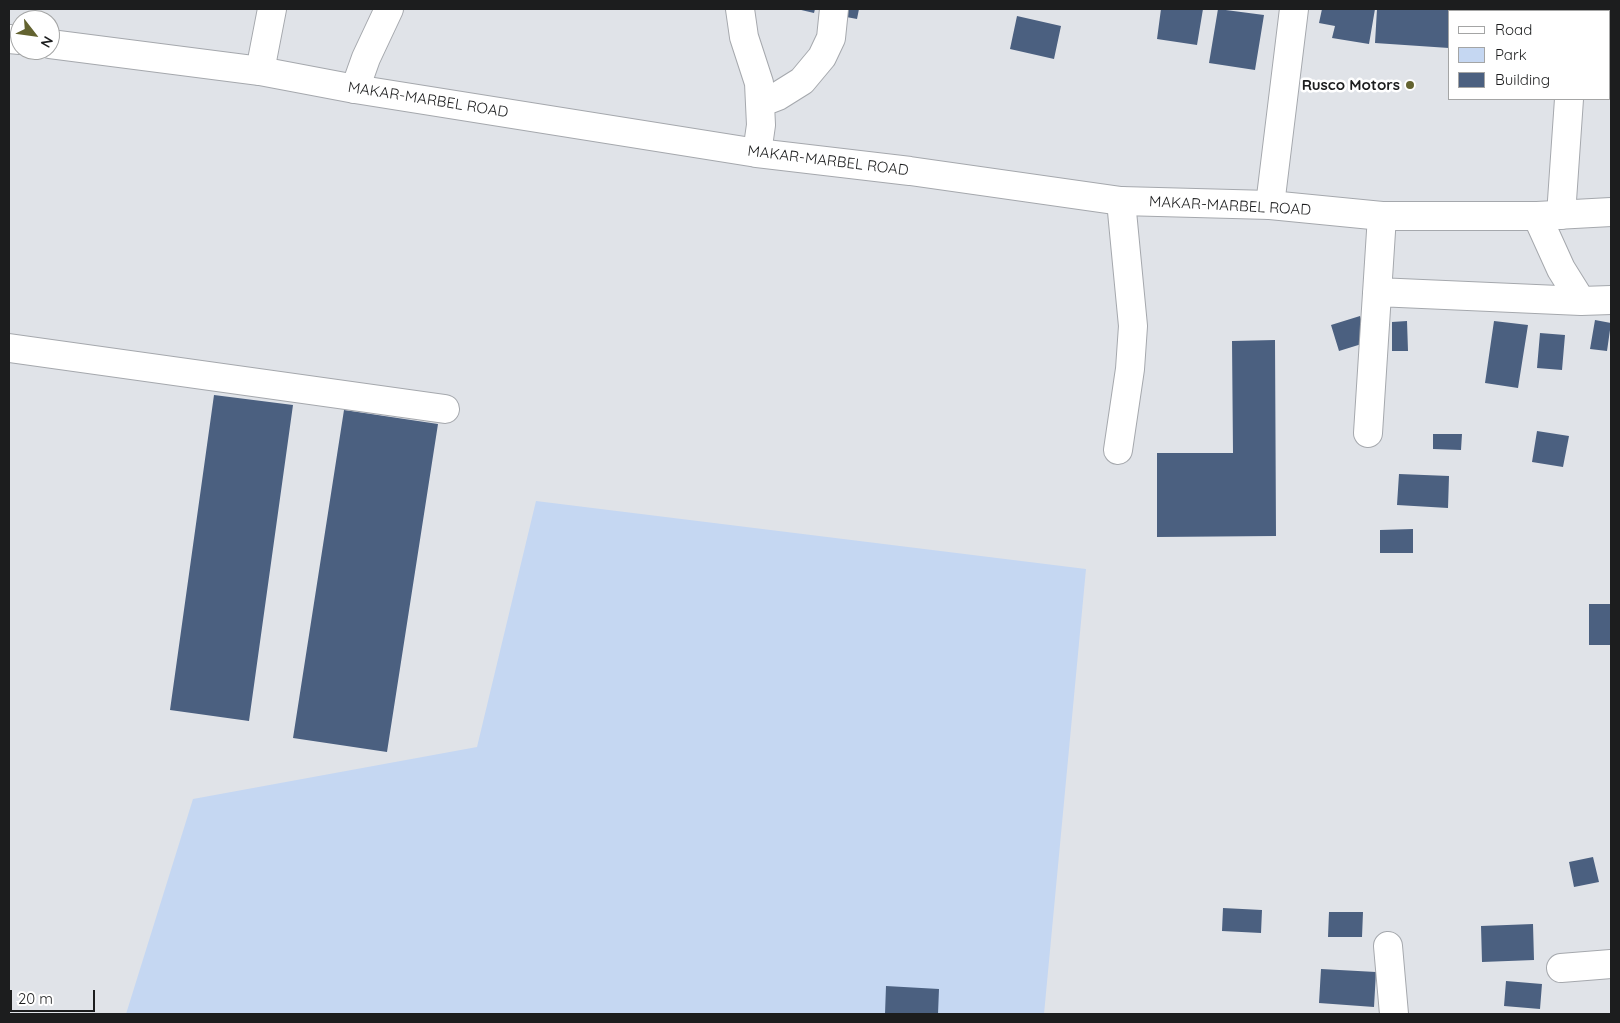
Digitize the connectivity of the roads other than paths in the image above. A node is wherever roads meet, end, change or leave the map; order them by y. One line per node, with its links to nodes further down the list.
1 (272, 9): 7 (main road)
2 (389, 9): 8 (main road)
3 (740, 9): 10 (main road)
4 (834, 9): 10 (main road)
5 (1294, 9): 13 (main road)
6 (60, 45): 7 (main road, MAKAR-MARBEL ROAD)
7 (260, 71): 8 (main road, MAKAR-MARBEL ROAD)
8 (355, 89): 11 (main road, MAKAR-MARBEL ROAD)
9 (1569, 100): 15 (main road)
10 (760, 103): 11 (main road)
11 (757, 153): 12 (main road, MAKAR-MARBEL ROAD)
12 (1122, 201): 13 (main road, MAKAR-MARBEL ROAD); 23 (main road)
13 (1270, 205): 16 (main road, MAKAR-MARBEL ROAD)
14 (1611, 212): 15 (main road, MAKAR-MARBEL ROAD)
15 (1549, 215): 16 (main road, MAKAR-MARBEL ROAD); 19 (main road)
16 (1382, 216): 17 (main road)
17 (1376, 292): 19 (main road); 22 (main road)
18 (1611, 300): 19 (main road)
19 (1581, 302)
20 (9, 348): 21 (main road)
21 (445, 409)
22 (1368, 433)
23 (1118, 450)
24 (1388, 946): 27 (main road)
25 (1611, 964): 26 (main road)
26 (1561, 968)
27 (1394, 1014)

